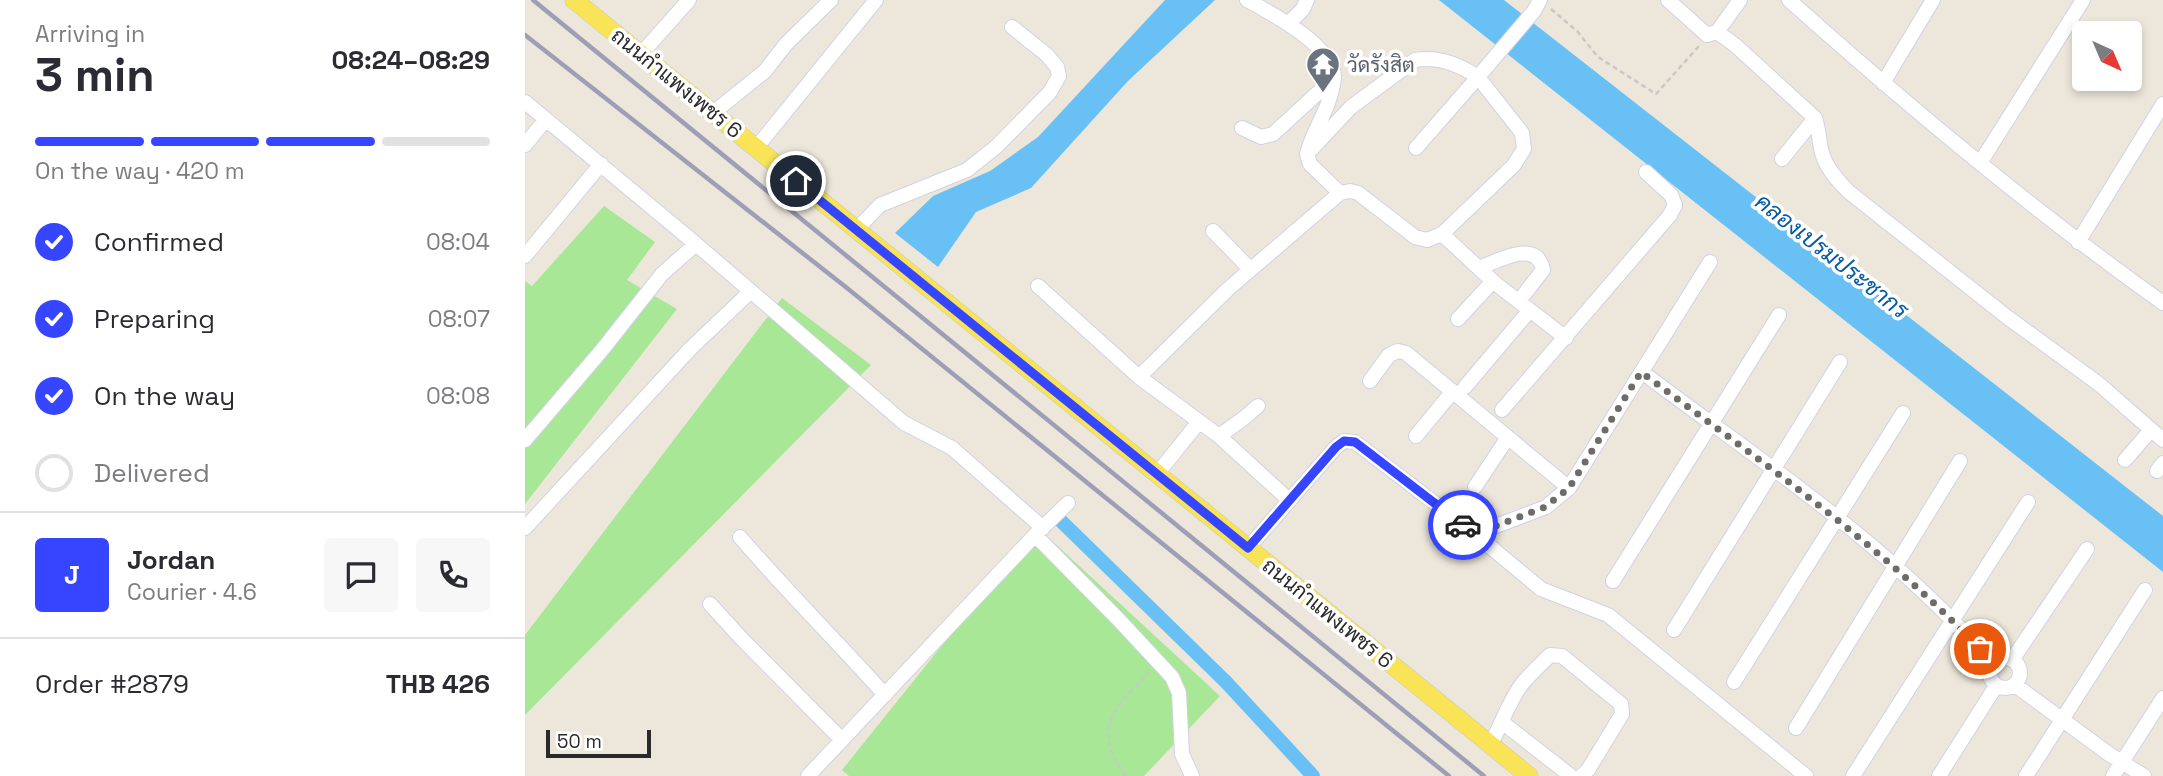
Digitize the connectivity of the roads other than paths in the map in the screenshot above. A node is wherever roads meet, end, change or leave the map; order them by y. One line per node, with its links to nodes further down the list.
1 (689, 0): 16 (street)
2 (831, 0): 22 (street)
3 (876, 0): 27 (street)
4 (1247, 0): 13 (street)
5 (1307, 0): 13 (street)
6 (1668, 0): 15 (street)
7 (1740, 0): 15 (street)
8 (1789, 0): 19 (street)
9 (1933, 0): 19 (street)
10 (2083, 0): 31 (street)
11 (578, 1): 16 (main road, ถนนกำแพงเพชร 6)
12 (1537, 5): 17 (street)
13 (1289, 23): 18 (street)
14 (1012, 27): 35 (street)
15 (1712, 34): 23 (street)
16 (641, 54): 22 (main road, ถนนกำแพงเพชร 6)
17 (1478, 77): 28 (street); 29 (street); 37 (street)
18 (1334, 78): 25 (street); 29 (street)
19 (1883, 83): 31 (street)
20 (525, 102): 24 (street)
21 (2163, 104): 38 (street)
22 (713, 113): 27 (main road, ถนนกำแพงเพชร 6)
23 (1815, 118): 30 (street); 62 (street)
24 (546, 119): 26 (street); 32 (street)
25 (1242, 128)
26 (525, 145)
27 (756, 148): 35 (main road, ถนนกำแพงเพชร 6)
28 (1416, 148)
29 (1307, 154): 34 (street)
30 (1781, 159)
31 (1980, 163): 38 (street)
32 (601, 164): 39 (street); 40 (street)
33 (1646, 172): 51 (street)
34 (1340, 193): 37 (street); 43 (street)
35 (856, 230): 70 (main road, ถนนกำแพงเพชร 6)
36 (1213, 231): 43 (street)
37 (1442, 234): 42 (street)
38 (2078, 243): 47 (street)
39 (696, 244): 46 (street); 66 (street)
40 (525, 256)
41 (1710, 262): 53 (street)
42 (1479, 268): 44 (street); 48 (street)
43 (1250, 269): 54 (street)
44 (1493, 281): 48 (street); 50 (street)
45 (1038, 286): 54 (street)
46 (750, 292): 77 (street); 78 (street)
47 (2163, 303)
48 (1525, 306): 51 (street); 56 (street)
49 (1779, 315): 61 (street)
50 (1458, 319)
51 (1566, 338): 58 (street)
52 (1840, 362): 69 (street)
53 (1641, 372): 61 (street); 72 (street)
54 (1139, 377): 60 (street)
55 (1370, 381): 56 (street)
56 (1459, 389): 64 (street); 65 (street)
57 (1258, 406): 63 (street)
58 (1501, 410)
59 (1903, 413): 76 (street)
60 (1198, 423): 63 (street); 70 (street)
61 (1711, 424): 69 (street); 84 (street)
62 (2157, 435): 67 (street)
63 (1219, 436): 73 (street)
64 (1416, 436)
65 (1508, 437): 71 (street); 72 (street)
66 (525, 440)
67 (2125, 460)
68 (1960, 461): 83 (street)
69 (1773, 470): 76 (street); 88 (street)
70 (1157, 474): 81 (main road, ถนนกำแพงเพชร 6)
71 (1475, 487)
72 (1569, 488): 79 (street)
73 (1289, 500): 79 (street); 81 (street)
74 (2028, 502): 87 (street)
75 (1068, 503): 78 (street)
76 (1837, 518): 83 (street); 91 (street)
77 (525, 528)
78 (1039, 531): 94 (street); 103 (street)
79 (1475, 534): 107 (street)
80 (740, 537): 94 (street)
81 (1248, 548): 100 (main road, ถนนกำแพงเพชร 6)
82 (2087, 549): 89 (street)
83 (1894, 566): 87 (street); 98 (street)
84 (1613, 581)
85 (2145, 590): 96 (street)
86 (710, 604): 99 (street)
87 (1954, 620): 90 (street); 108 (street)
88 (1674, 630)
89 (2012, 660): 90 (street); 92 (street)
90 (1994, 663): 93 (street)
91 (1734, 682)
92 (2015, 685): 93 (street); 96 (street)
93 (1996, 686): 109 (street)
94 (884, 695): 99 (street)
95 (2163, 698): 101 (street)
96 (2062, 720): 101 (street); 110 (street)
97 (1503, 723): 100 (street); 105 (street); 106 (street)
98 (1796, 729)
99 (842, 740): 102 (street)
100 (1490, 745): 104 (main road, ถนนกำแพงเพชร 6)
101 (2121, 762): 111 (street); 112 (street)
102 (808, 776)
103 (1192, 776)
104 (1529, 776)
105 (1570, 776)
106 (1581, 776)
107 (1806, 776)
108 (1853, 776)
109 (1939, 776)
110 (2026, 776)
111 (2113, 776)
112 (2144, 776)

